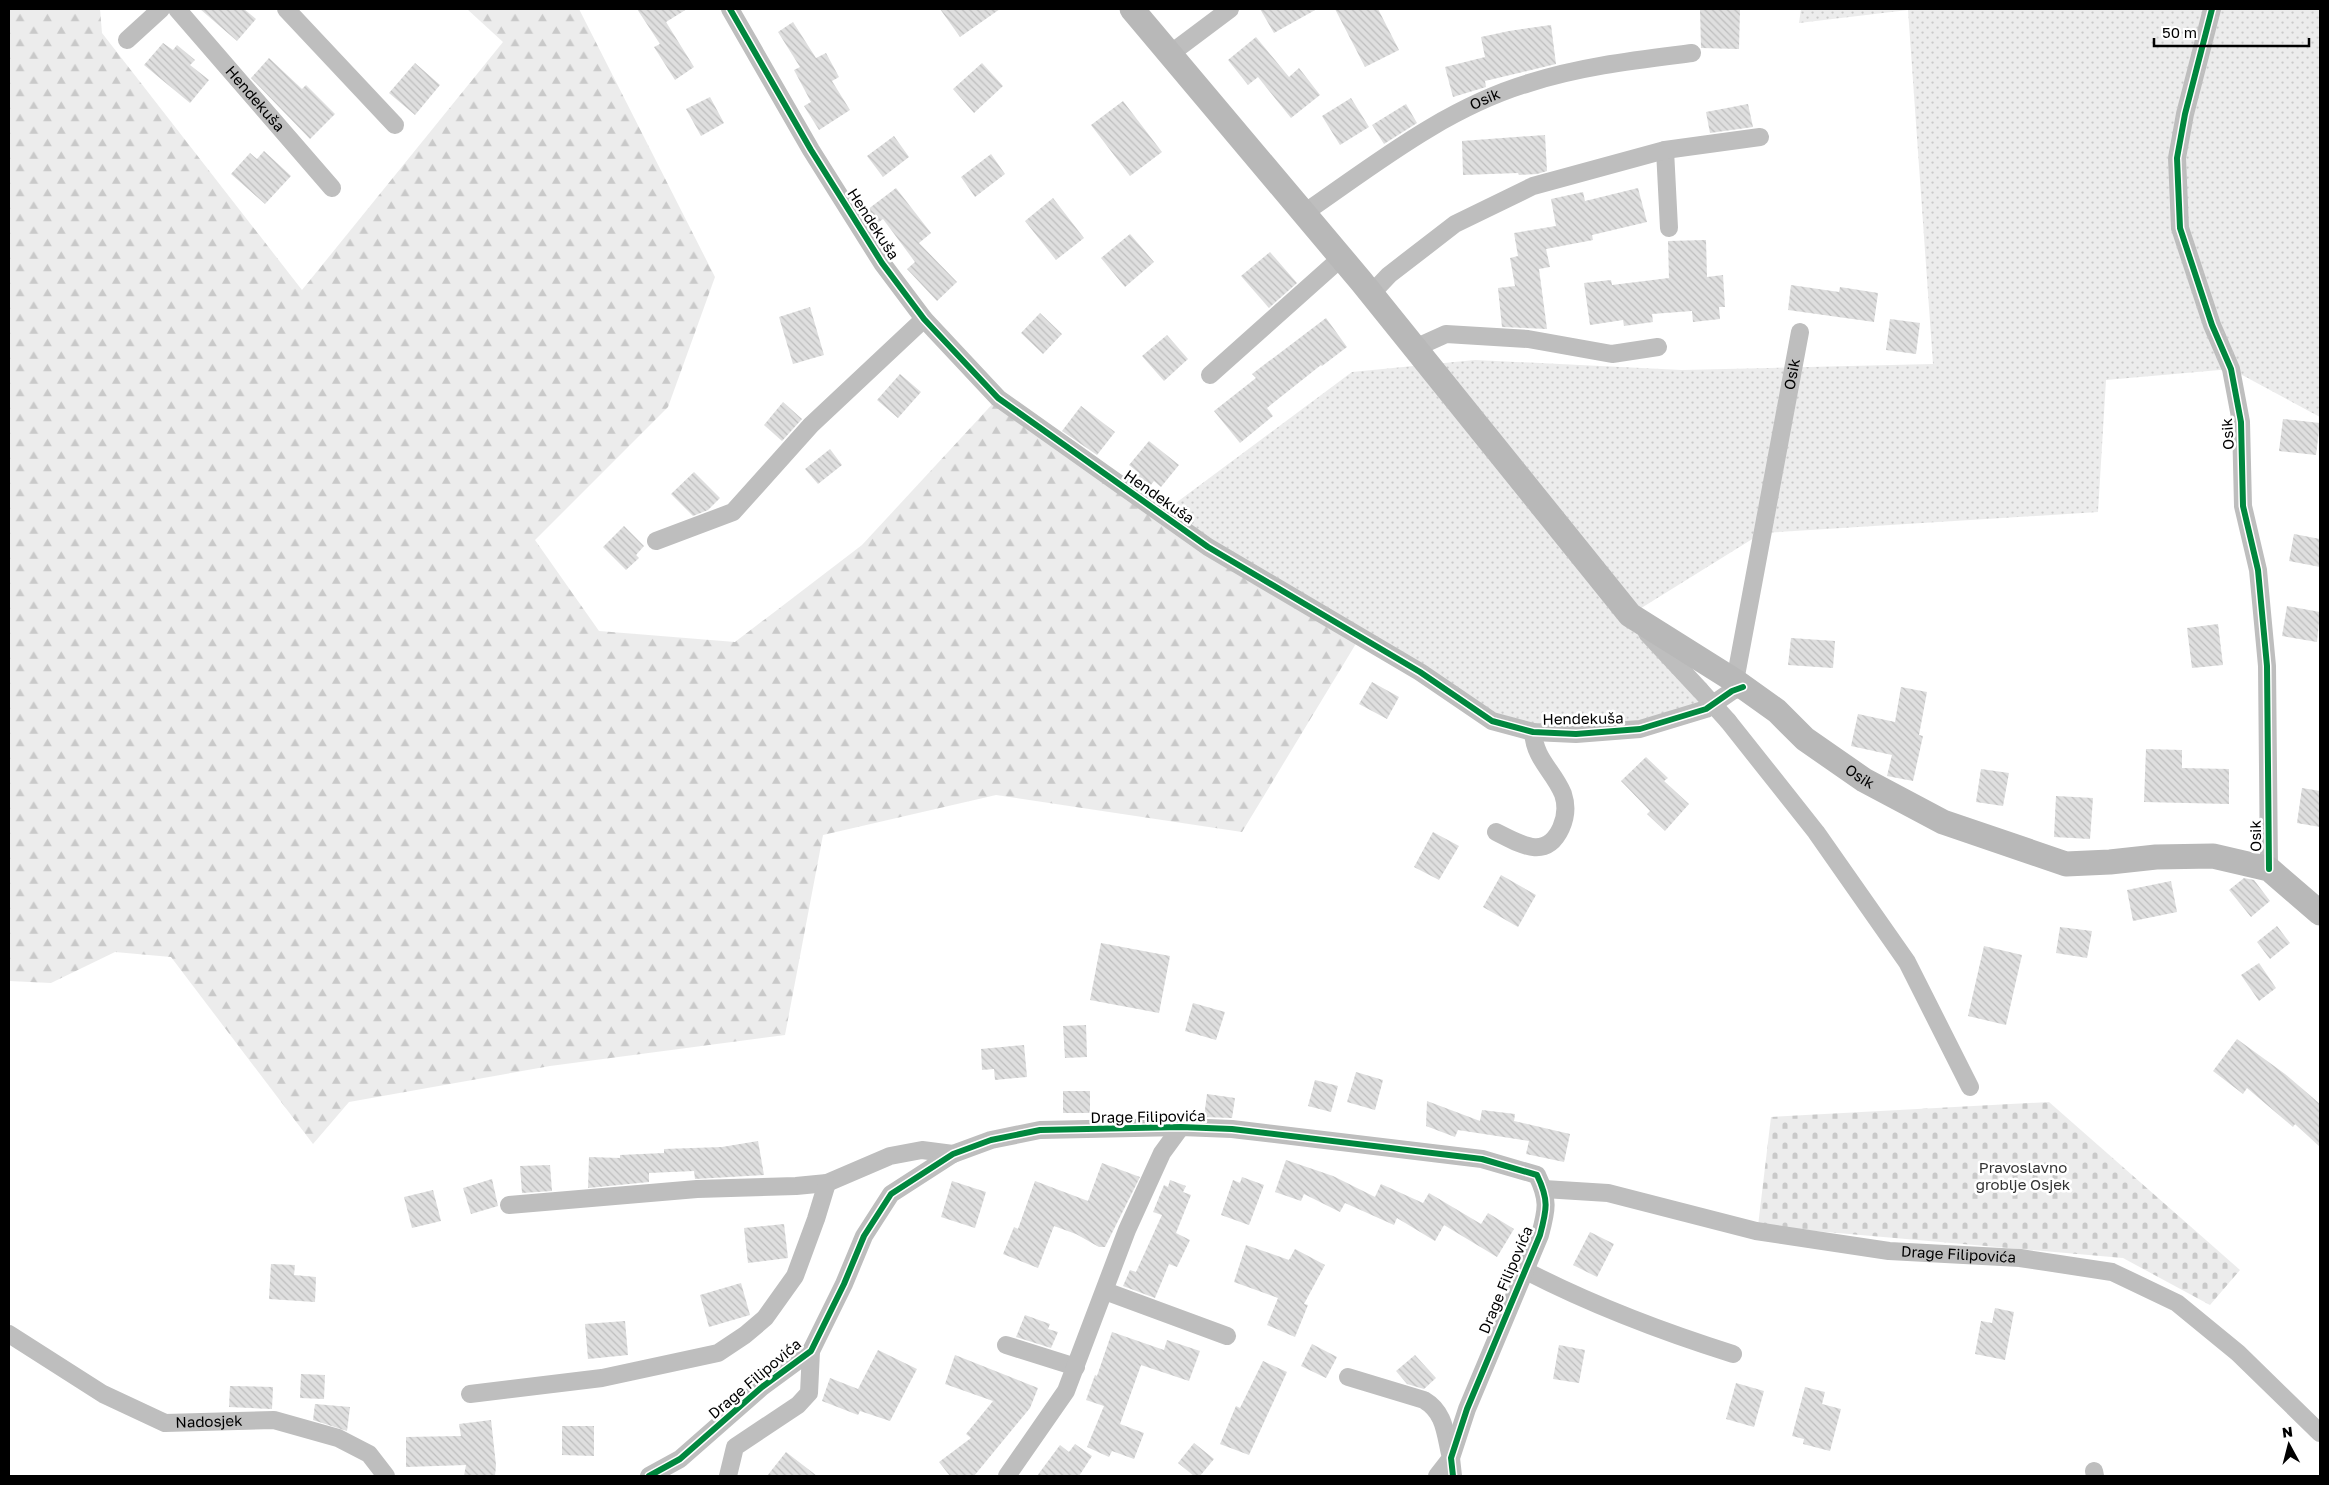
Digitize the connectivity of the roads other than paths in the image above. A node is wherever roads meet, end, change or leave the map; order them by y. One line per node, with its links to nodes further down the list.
1 (161, 9): 8 (street)
2 (177, 9): 14 (street, Hendekuša)
3 (286, 9): 11 (street)
4 (730, 9): 19 (street, Hendekuša)
5 (1132, 9): 10 (main road, Osik)
6 (1230, 9): 10 (street)
7 (2212, 9): 29 (street, Osik)
8 (127, 40)
9 (1692, 53): 15 (street, Osik)
10 (1170, 54): 15 (main road, Osik)
11 (395, 125)
12 (1760, 137): 13 (street)
13 (1665, 150): 16 (street); 18 (street)
14 (332, 188)
15 (1304, 213): 17 (main road, Osik)
16 (1669, 228)
17 (1341, 258): 18 (main road, Osik); 23 (street)
18 (1371, 294): 22 (main road, Osik)
19 (924, 318): 24 (street); 27 (street, Hendekuša)
20 (1800, 332): 26 (street, Osik)
21 (1658, 347): 22 (street)
22 (1415, 348): 25 (main road, Osik)
23 (1210, 375)
24 (656, 541)
25 (1630, 615): 26 (main road, Osik); 31 (street, bridge)
26 (1739, 684): 27 (street, Hendekuša); 29 (main road, Osik)
27 (1533, 732): 28 (street)
28 (1496, 832)
29 (2269, 869): 30 (main road, Osik)
30 (2320, 912)
31 (1970, 1087)
32 (1181, 1127): 33 (street, Drage Filipovića); 35 (street, Drage Filipovića); 38 (street, Drage Filipovića)
33 (953, 1154): 34 (street, Drage Filipovića); 42 (street, Drage Filipovića)
34 (827, 1183): 36 (street, Drage Filipovića); 46 (street)
35 (1544, 1189): 37 (street, Drage Filipovića); 47 (street, Drage Filipovića)
36 (509, 1205)
37 (1526, 1272): 43 (street, Drage Filipovića); 48 (street, Drage Filipovića)
38 (1105, 1291): 40 (street); 44 (street, Drage Filipovića)
39 (9, 1334): 49 (street, Nadosjek)
40 (1227, 1336)
41 (1006, 1345): 44 (street)
42 (811, 1351): 50 (street, Drage Filipovića); 51 (street, Drage Filipovića)
43 (1733, 1354)
44 (1076, 1367): 52 (street, Drage Filipovića)
45 (1348, 1378): 48 (street)
46 (470, 1394)
47 (2320, 1433)
48 (1451, 1458): 53 (street, Drage Filipovića); 54 (street, Drage Filipovića)
49 (386, 1476)
50 (650, 1476)
51 (728, 1476)
52 (1007, 1476)
53 (1437, 1476)
54 (1453, 1476)

